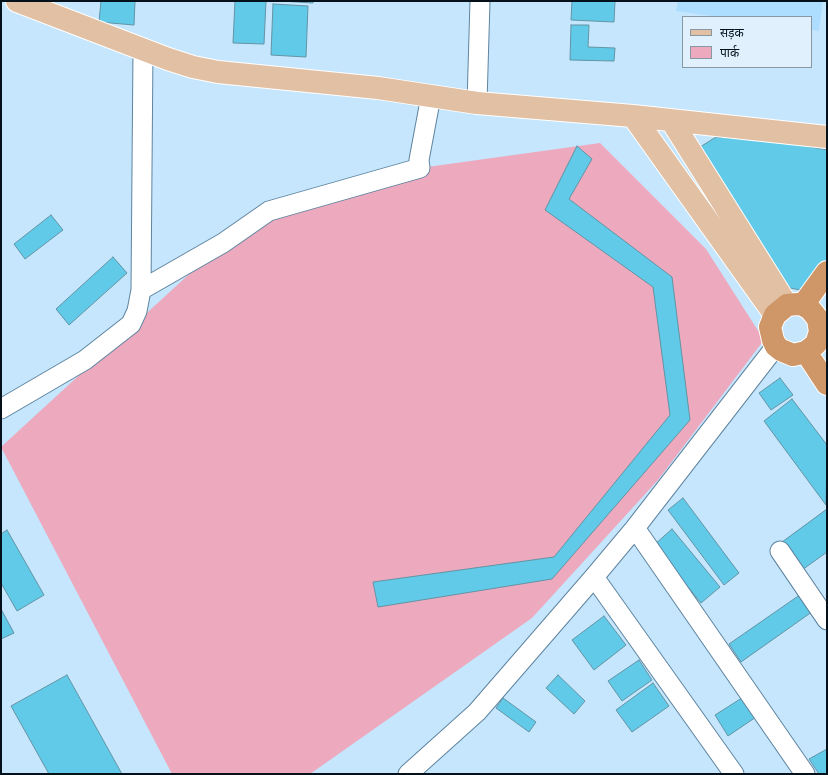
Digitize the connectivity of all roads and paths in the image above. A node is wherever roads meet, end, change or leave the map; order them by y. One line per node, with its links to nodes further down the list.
1 (17, 1): 3 (main road)
2 (480, 1): 6 (street)
3 (51, 7): 4 (main road)
4 (143, 49): 5 (main road); 11 (street)
5 (431, 96): 6 (main road); 11 (street)
6 (477, 103): 7 (main road)
7 (632, 116): 8 (main road); 13 (main road)
8 (671, 120): 9 (main road); 13 (main road)
9 (827, 138)
10 (827, 272): 13 (highway)
11 (141, 290): 17 (street)
12 (827, 296): 13 (highway)
13 (795, 310): 14 (highway); 15 (highway)
14 (776, 346): 15 (highway); 18 (street)
15 (816, 352): 16 (highway)
16 (827, 384)
17 (1, 408)
18 (635, 528): 20 (street); 24 (street)
19 (780, 551): 21 (street)
20 (594, 576): 22 (street); 23 (street)
21 (827, 620)
22 (408, 774)
23 (734, 774)
24 (805, 774)

